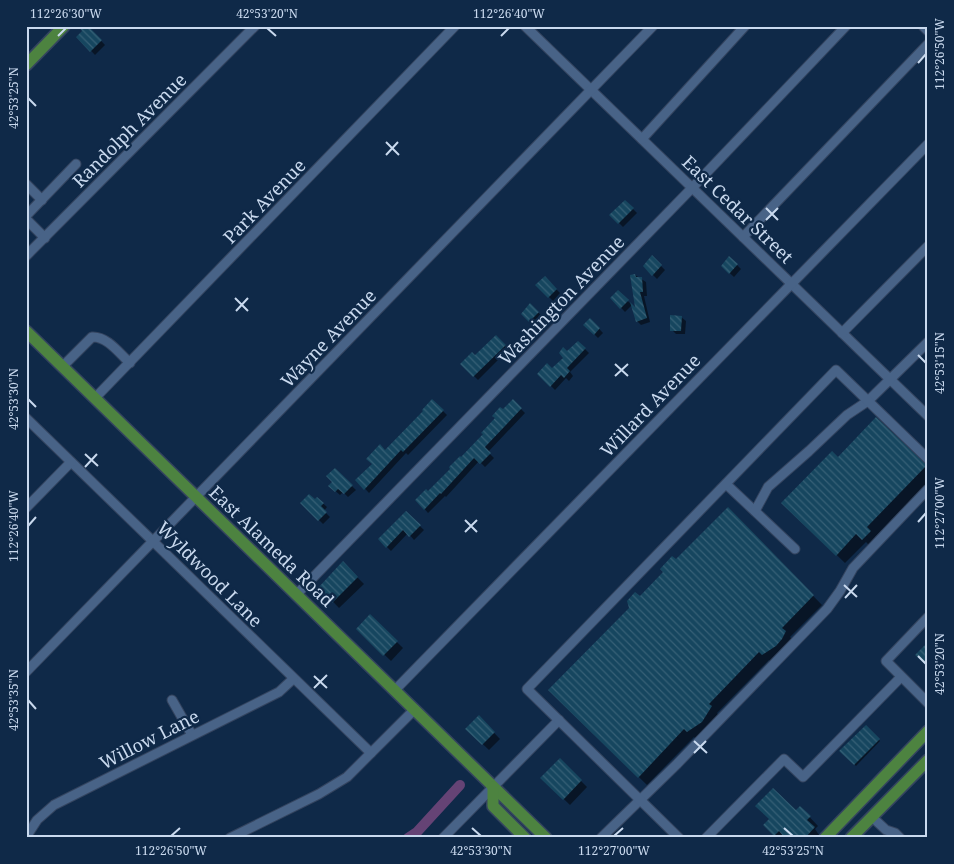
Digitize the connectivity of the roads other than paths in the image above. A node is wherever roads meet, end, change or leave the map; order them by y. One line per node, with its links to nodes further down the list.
1 (64, 26): 11 (main road)
2 (255, 26): 21 (street, Randolph Avenue)
3 (455, 26): 28 (street, Park Avenue)
4 (525, 26): 12 (street, East Cedar Street)
5 (653, 26): 12 (street, Wayne Avenue)
6 (745, 26): 13 (street)
7 (846, 26): 17 (street, Washington Avenue)
8 (923, 26): 9 (street)
9 (928, 31)
10 (928, 44): 20 (street)
11 (26, 65)
12 (591, 91): 13 (street, East Cedar Street); 39 (street, Wayne Avenue)
13 (642, 139): 17 (street, East Cedar Street)
14 (928, 144): 24 (street, Willard Avenue)
15 (76, 164): 18 (street)
16 (26, 184): 18 (street)
17 (692, 188): 20 (street, East Cedar Street); 44 (street, Washington Avenue)
18 (42, 200): 19 (street)
19 (26, 217): 21 (street)
20 (743, 237): 24 (street, East Cedar Street)
21 (45, 238): 23 (street, Randolph Avenue)
22 (928, 246): 26 (street)
23 (26, 256)
24 (791, 284): 26 (street, East Cedar Street); 49 (street, Willard Avenue)
25 (26, 331): 29 (main road, East Alameda Road)
26 (842, 333): 30 (street, East Cedar Street)
27 (928, 342): 30 (street)
28 (130, 363): 29 (street); 31 (street, Park Avenue)
29 (63, 366): 31 (main road, East Alameda Road)
30 (891, 380): 32 (street); 33 (street, East Cedar Street)
31 (95, 398): 39 (main road, East Alameda Road)
32 (868, 401): 35 (street); 37 (street); 41 (street)
33 (928, 416)
34 (26, 418): 36 (street, Wyldwood Lane)
35 (928, 459)
36 (71, 462): 40 (street); 42 (street, Wyldwood Lane)
37 (726, 484): 41 (street); 53 (street)
38 (928, 489): 59 (street)
39 (196, 496): 42 (street, Wayne Avenue); 44 (main road, East Alameda Road)
40 (26, 508)
41 (755, 511): 43 (street)
42 (153, 540): 46 (street, Wayne Avenue); 48 (street, Wyldwood Lane)
43 (795, 549)
44 (297, 594): 49 (main road, East Alameda Road)
45 (928, 617): 47 (street)
46 (26, 672)
47 (901, 678): 51 (street); 68 (street)
48 (293, 679): 55 (street, Willow Lane); 56 (street, Wyldwood Lane)
49 (395, 690): 52 (main road, East Alameda Road)
50 (172, 700): 55 (street)
51 (928, 703)
52 (415, 709): 56 (street); 58 (main road, East Alameda Road)
53 (559, 720): 58 (street); 59 (street)
54 (928, 731): 69 (main road)
55 (192, 735): 61 (street, Willow Lane)
56 (371, 753): 62 (street)
57 (928, 760): 60 (main road)
58 (494, 786): 63 (street); 64 (main road); 65 (main road, East Alameda Road)
59 (640, 799): 66 (street); 67 (street)
60 (872, 817): 70 (main road); 71 (street)
61 (26, 837)
62 (230, 838)
63 (443, 838)
64 (525, 838)
65 (546, 838)
66 (601, 838)
67 (679, 838)
68 (706, 838)
69 (825, 838)
70 (851, 838)
71 (900, 838)

